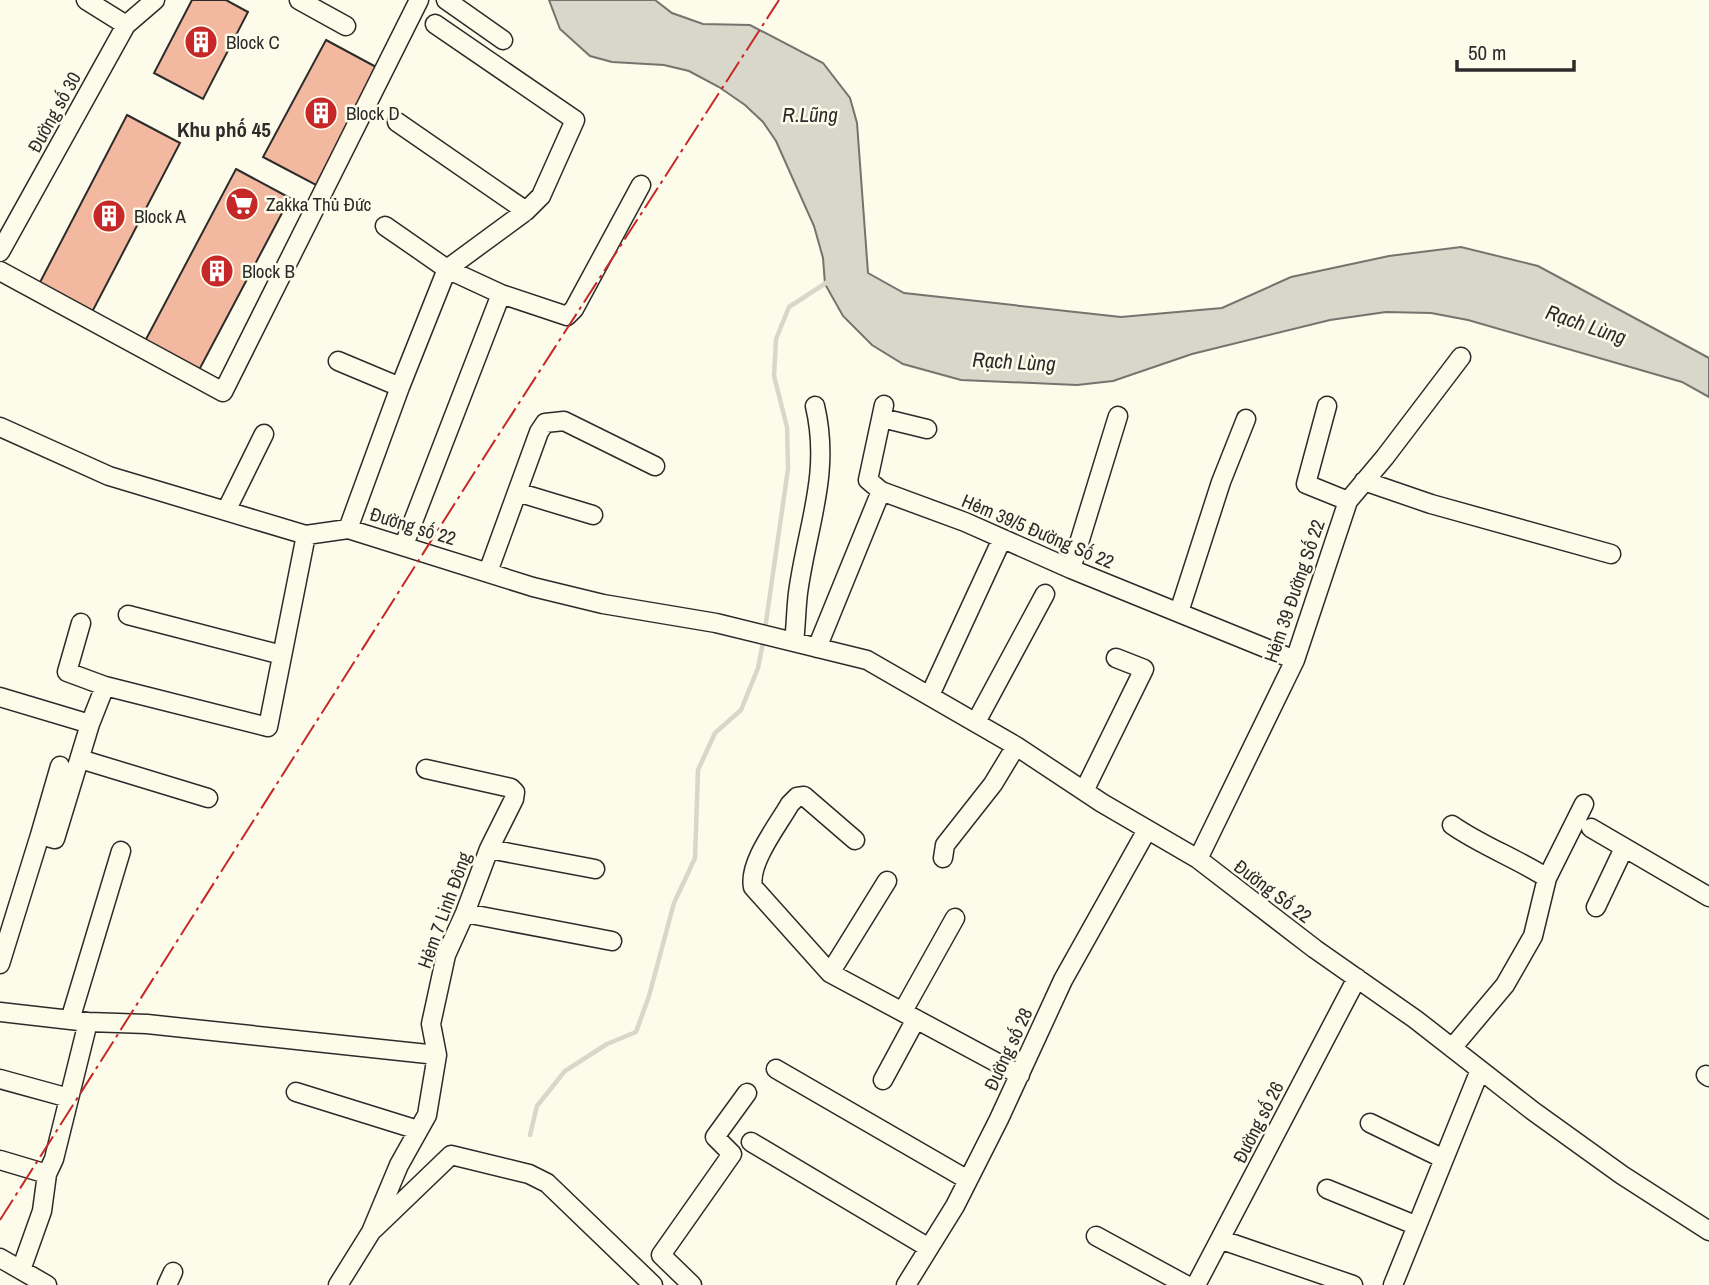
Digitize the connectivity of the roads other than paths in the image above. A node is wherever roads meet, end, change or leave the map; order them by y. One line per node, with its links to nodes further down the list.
1 (86, 0): 6 (street)
2 (155, 0): 6 (street, Đường số 30)
3 (299, 0): 8 (street)
4 (419, 0): 16 (street)
5 (446, 0): 9 (street)
6 (126, 24): 14 (street, Đường số 30)
7 (435, 24): 12 (street)
8 (346, 26)
9 (503, 40)
10 (397, 122): 12 (street)
11 (641, 185): 17 (street)
12 (526, 211): 15 (street)
13 (385, 226): 15 (street)
14 (0, 252)
15 (447, 269): 17 (street); 20 (street)
16 (0, 271)
17 (501, 294): 38 (street)
18 (1461, 357): 29 (street, Hẻm 39 Đường Số 22)
19 (338, 361): 20 (street)
20 (400, 387): 35 (street)
21 (815, 406): 46 (street)
22 (1327, 406): 32 (street)
23 (1118, 416): 40 (street)
24 (1246, 419): 43 (street)
25 (0, 427): 33 (street, Đường số 22)
26 (927, 429): 30 (street)
27 (264, 434): 33 (street)
28 (655, 466): 31 (street)
29 (1364, 481): 32 (street, Hẻm 39 Đường Số 22); 39 (street)
30 (881, 491): 37 (street, Hẻm 39/5 Đường Số 22); 47 (street)
31 (517, 492): 34 (street); 41 (street)
32 (1348, 501): 50 (street, Hẻm 39 Đường Số 22)
33 (226, 511): 36 (street, Đường số 22)
34 (593, 515)
35 (348, 528): 36 (street, Đường số 22); 38 (street, Đường số 22)
36 (306, 535): 48 (street)
37 (1002, 539): 40 (street, Hẻm 39/5 Đường Số 22); 52 (street)
38 (404, 545): 41 (street, Đường số 22)
39 (1611, 554)
40 (1071, 569): 43 (street, Hẻm 39/5 Đường Số 22)
41 (488, 572): 46 (street, Đường số 22)
42 (1045, 594): 54 (street)
43 (1179, 612): 50 (street, Hẻm 39/5 Đường Số 22)
44 (128, 615): 48 (street)
45 (81, 622): 51 (street)
46 (788, 640): 47 (street, Đường Số 22)
47 (817, 648): 52 (street, Đường Số 22)
48 (282, 655): 51 (street)
49 (1116, 658): 60 (street)
50 (1295, 660): 72 (street, Hẻm 39 Đường Số 22)
51 (105, 686): 55 (street)
52 (930, 695): 54 (street, Đường Số 22)
53 (0, 697): 55 (street)
54 (976, 722): 56 (street, Đường Số 22)
55 (90, 724): 57 (street)
56 (1016, 746): 60 (street, Đường Số 22); 71 (street)
57 (80, 759): 61 (street); 66 (street)
58 (60, 766): 66 (street)
59 (426, 769): 69 (street, Hẻm 7 Linh Đông)
60 (1084, 790): 65 (street, Đường Số 22)
61 (208, 798)
62 (1584, 804): 74 (street)
63 (1452, 825): 74 (street)
64 (1591, 828): 68 (street)
65 (1147, 830): 72 (street, Đường Số 22); 91 (street, Đường số 28)
66 (40, 835): 81 (street)
67 (855, 841): 82 (street)
68 (1624, 848): 76 (street); 77 (street)
69 (489, 849): 73 (street); 78 (street, Hẻm 7 Linh Đông)
70 (121, 851): 86 (street)
71 (943, 858)
72 (1198, 859): 83 (street, Đường Số 22)
73 (595, 869)
74 (1547, 878): 87 (street)
75 (887, 881): 82 (street)
76 (1709, 897)
77 (1596, 907)
78 (465, 913): 80 (street); 88 (street, Hẻm 7 Linh Đông)
79 (955, 918): 85 (street)
80 (612, 941)
81 (0, 964)
82 (830, 973): 85 (street)
83 (1357, 978): 87 (street, Đường Số 22); 109 (street, Đường số 26)
84 (0, 1012): 86 (street)
85 (910, 1015): 91 (street); 93 (street)
86 (79, 1021): 88 (street); 96 (street)
87 (1452, 1048): 90 (street, Đường Số 22)
88 (437, 1055): 98 (street, Hẻm 7 Linh Đông)
89 (776, 1069): 103 (street)
90 (1480, 1070): 100 (street); 106 (street, Đường Số 22)
91 (1020, 1075): 103 (street, Đường số 28)
92 (0, 1080): 96 (street)
93 (883, 1080)
94 (296, 1092): 98 (street)
95 (747, 1093): 116 (street)
96 (69, 1098): 102 (street)
97 (1370, 1123): 100 (street)
98 (418, 1130): 107 (street, Hẻm 7 Linh Đông)
99 (751, 1142): 110 (street)
100 (1444, 1159): 105 (street)
101 (0, 1160): 102 (street)
102 (47, 1174): 112 (street)
103 (968, 1180): 110 (street, Đường số 28)
104 (1327, 1189): 105 (street)
105 (1415, 1225): 121 (street)
106 (1709, 1231)
107 (371, 1232): 114 (street, Hẻm 7 Linh Đông); 115 (street)
108 (1096, 1236): 118 (street)
109 (1222, 1240): 119 (street, Đường số 26); 120 (street)
110 (929, 1248): 117 (street, Đường số 28)
111 (0, 1258): 112 (street)
112 (21, 1270): 113 (street)
113 (47, 1285)
114 (338, 1285)
115 (653, 1285)
116 (692, 1285)
117 (906, 1285)
118 (1185, 1285)
119 (1196, 1285)
120 (1353, 1285)
121 (1393, 1285)

